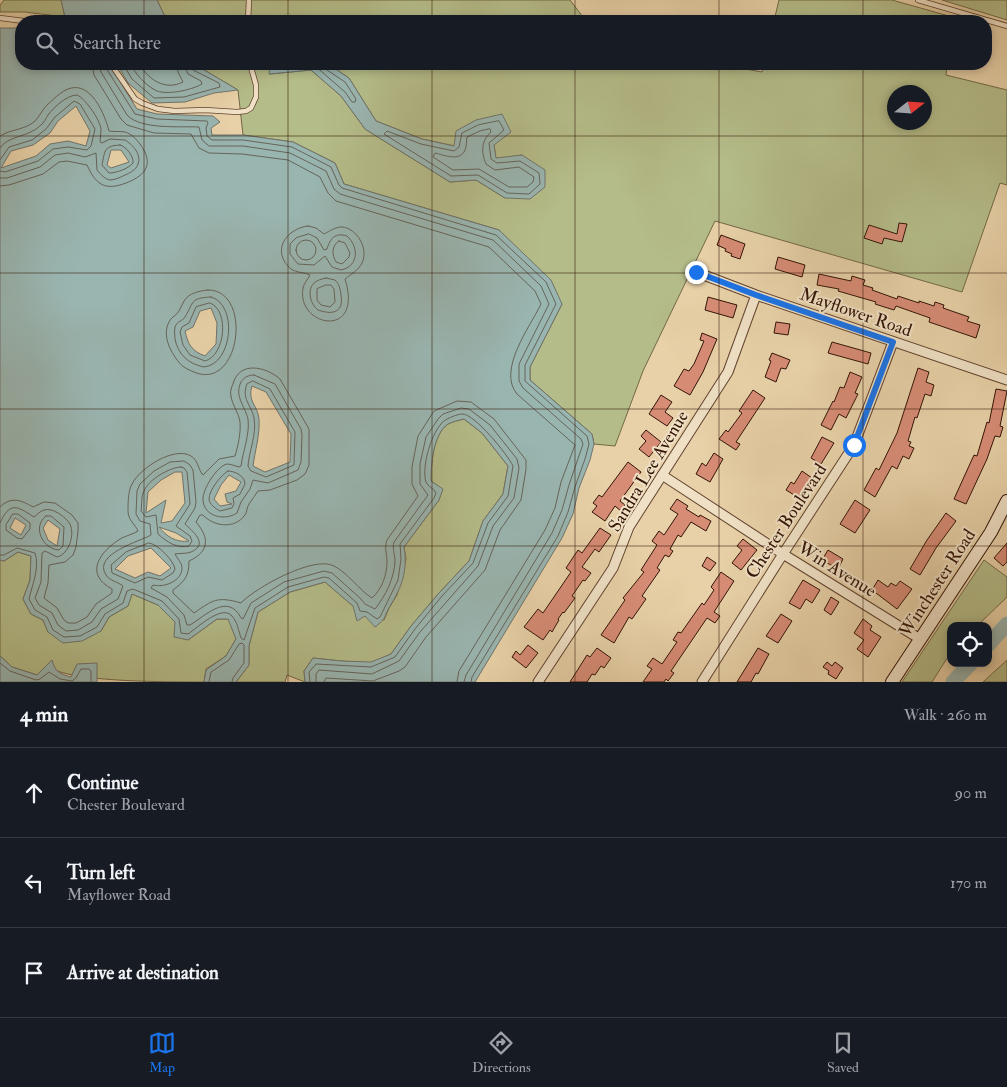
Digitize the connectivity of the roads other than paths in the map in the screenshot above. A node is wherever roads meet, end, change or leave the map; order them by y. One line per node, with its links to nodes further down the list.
1 (249, 0): 3 (lane)
2 (918, 0): 4 (lane)
3 (248, 15)
4 (969, 15)
5 (0, 18): 6 (lane)
6 (15, 20)
7 (992, 22): 8 (lane)
8 (1007, 26)
9 (115, 70): 10 (lane)
10 (252, 70)
11 (696, 272): 12 (street, Mayflower Road)
12 (756, 295): 13 (street, Mayflower Road); 15 (street, Sandra Lee Avenue)
13 (893, 342): 14 (street, Mayflower Road); 17 (street, Chester Boulevard)
14 (1007, 380)
15 (662, 475): 17 (street, Win Avenue); 19 (street, Sandra Lee Avenue)
16 (1007, 500): 18 (street, Winchester Road)
17 (783, 554): 18 (street, Win Avenue); 20 (street, Chester Boulevard)
18 (920, 640): 21 (street, Winchester Road)
19 (538, 682)
20 (702, 682)
21 (892, 682)

